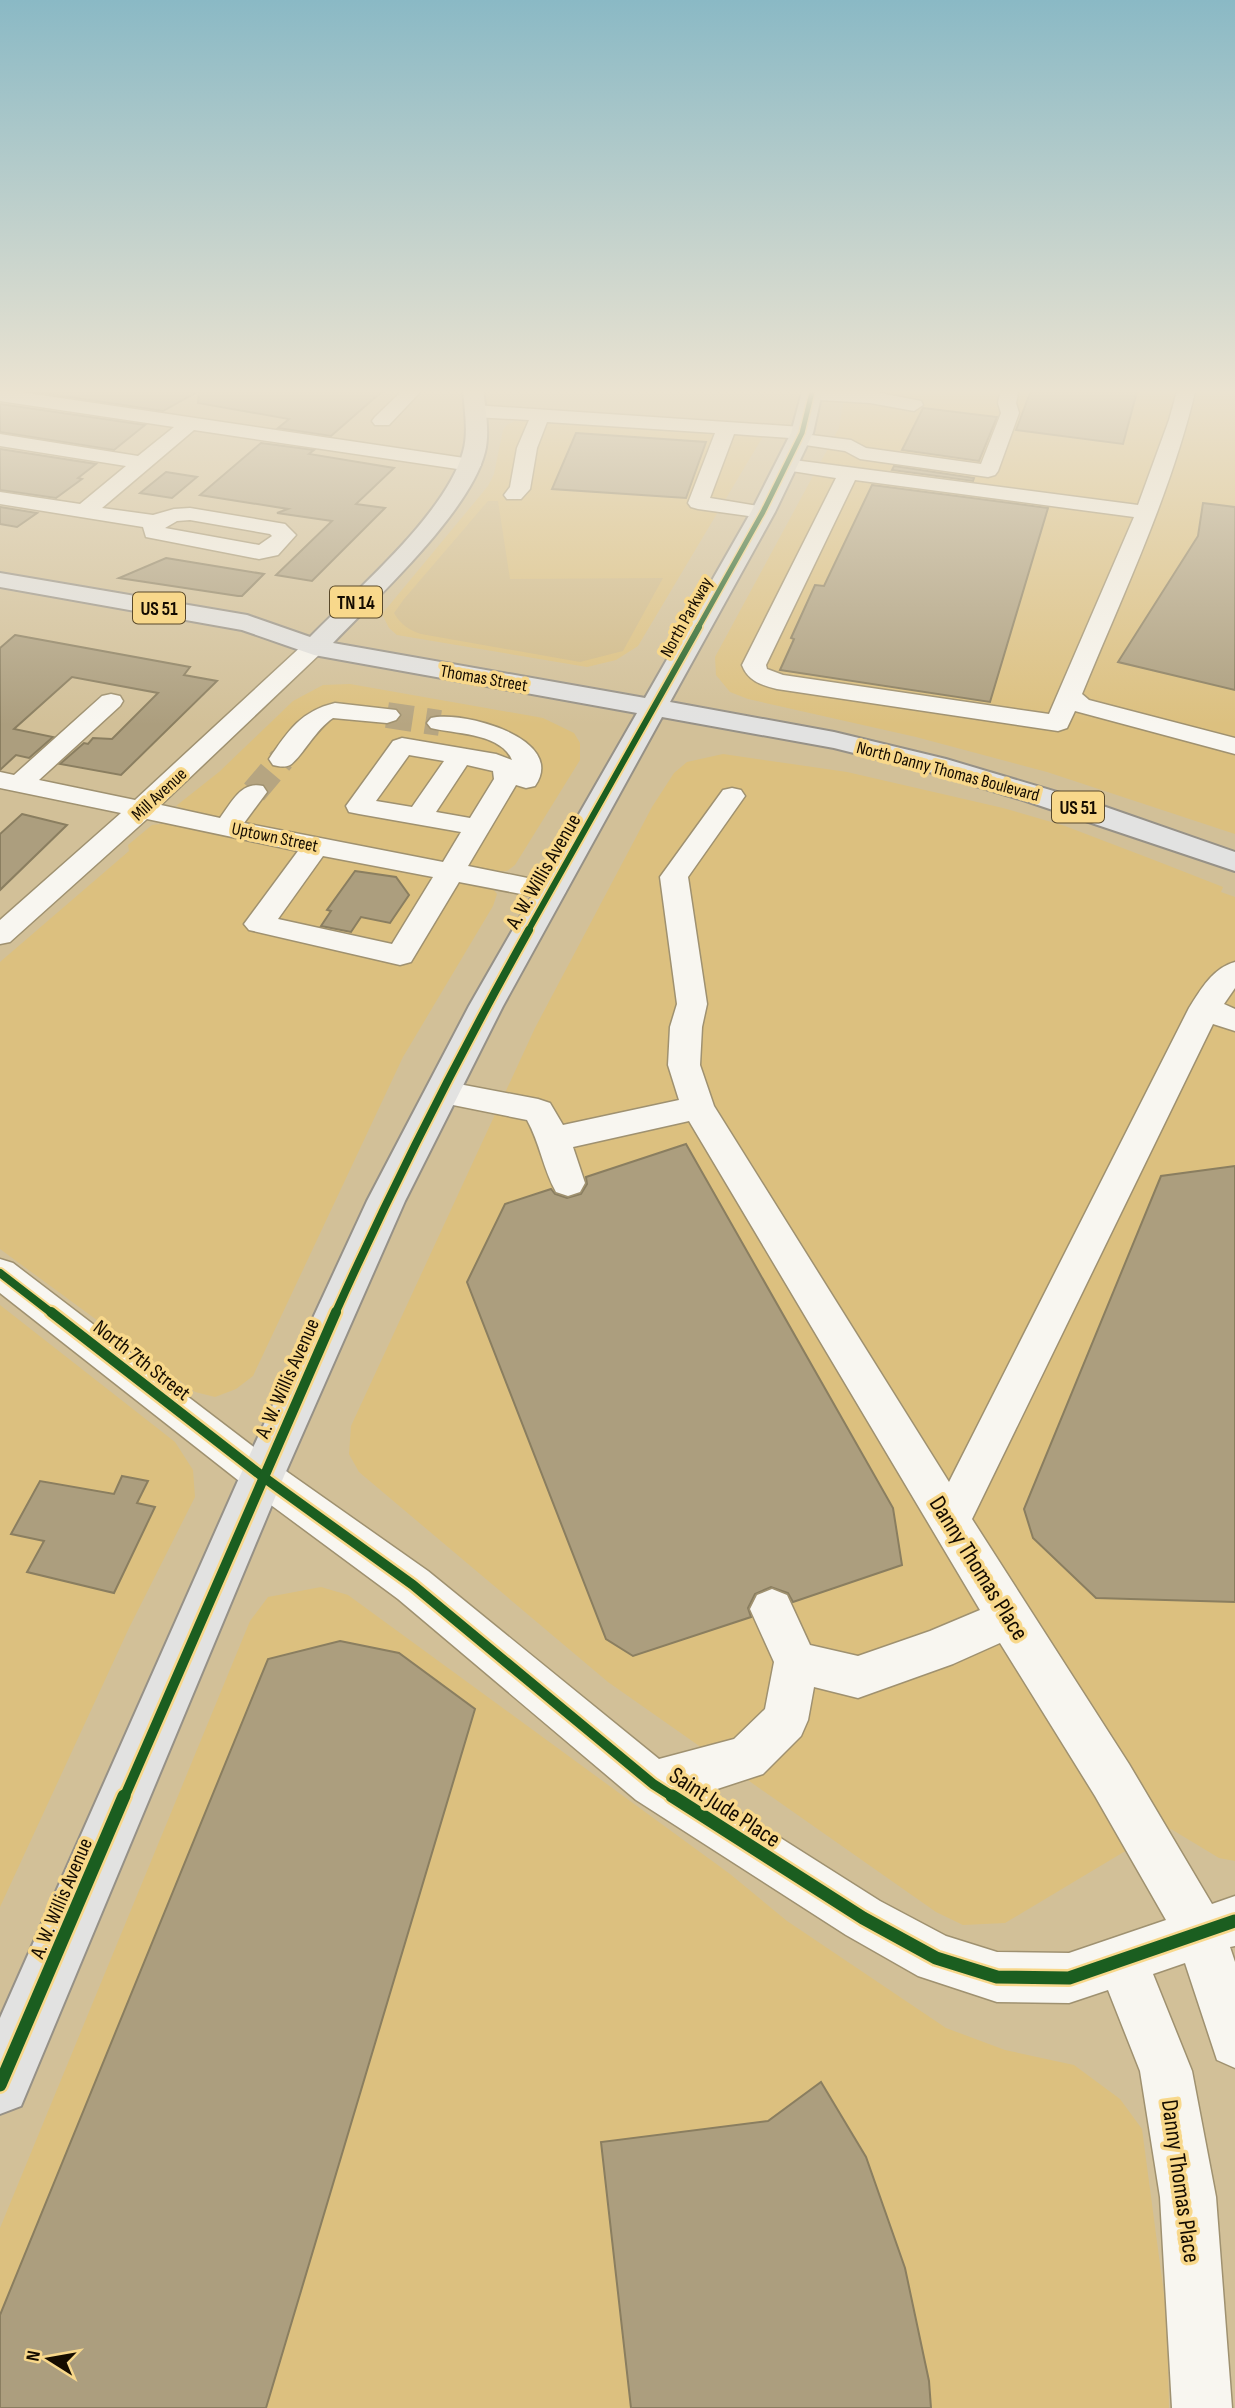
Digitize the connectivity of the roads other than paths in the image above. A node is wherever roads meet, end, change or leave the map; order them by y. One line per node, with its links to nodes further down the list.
1 (16, 500): 9 (street)
2 (98, 500): 9 (street)
3 (449, 500): 17 (main road, TN 14)
4 (699, 500): 10 (street)
5 (769, 500): 10 (main road, North Parkway)
6 (835, 500): 18 (street)
7 (1057, 500): 11 (street)
8 (1150, 500): 11 (street)
9 (85, 511): 12 (street)
10 (763, 512): 20 (main road, North Parkway)
11 (1146, 512): 18 (street)
12 (154, 522): 12 (street)
13 (0, 580): 17 (main road, Thomas Street / US 51)
14 (0, 604): 15 (main road)
15 (60, 615)
16 (248, 647): 17 (main road, Thomas Street / US 51)
17 (314, 647): 20 (main road, Thomas Street / US 51); 29 (street, Mill Avenue)
18 (1069, 696): 23 (street)
19 (111, 701): 26 (street)
20 (654, 709): 34 (main road, North Danny Thomas Boulevard / US 51); 35 (main road, A. W. Willis Avenue)
21 (387, 715): 25 (street)
22 (440, 723): 33 (street)
23 (1235, 746)
24 (460, 756): 30 (street); 30 (street); 33 (street)
25 (282, 759)
26 (9, 782): 29 (street, Uptown Street)
27 (254, 792): 31 (street)
28 (732, 796): 40 (street, Danny Thomas Place)
29 (142, 809): 31 (street, Uptown Street); 36 (street, Mill Avenue)
30 (419, 816): 33 (street)
31 (227, 827): 32 (street, Uptown Street)
32 (316, 846): 33 (street, Uptown Street); 33 (street)
33 (464, 849): 35 (street, Uptown Street)
34 (1235, 862)
35 (552, 891): 39 (main road, A. W. Willis Avenue)
36 (0, 935)
37 (1235, 972): 38 (street)
38 (1220, 1015): 45 (street)
39 (443, 1092): 41 (street); 44 (main road, A. W. Willis Avenue)
40 (698, 1107): 41 (street); 45 (street, Danny Thomas Place)
41 (554, 1139): 42 (street)
42 (568, 1183)
43 (0, 1273): 44 (street, North 7th Street)
44 (262, 1476): 49 (street, Saint Jude Place); 53 (main road, A. W. Willis Avenue)
45 (950, 1521): 47 (street, Danny Thomas Place)
46 (772, 1609): 48 (street)
47 (1009, 1618): 48 (street); 50 (street, Danny Thomas Place)
48 (796, 1662): 49 (street)
49 (653, 1784): 51 (street, Saint Jude Place)
50 (1217, 1926): 51 (street, Saint Jude Place); 52 (street, Danny Thomas Place)
51 (1122, 1961): 54 (street, Danny Thomas Place)
52 (1235, 2042)
53 (0, 2083)
54 (1202, 2408)

